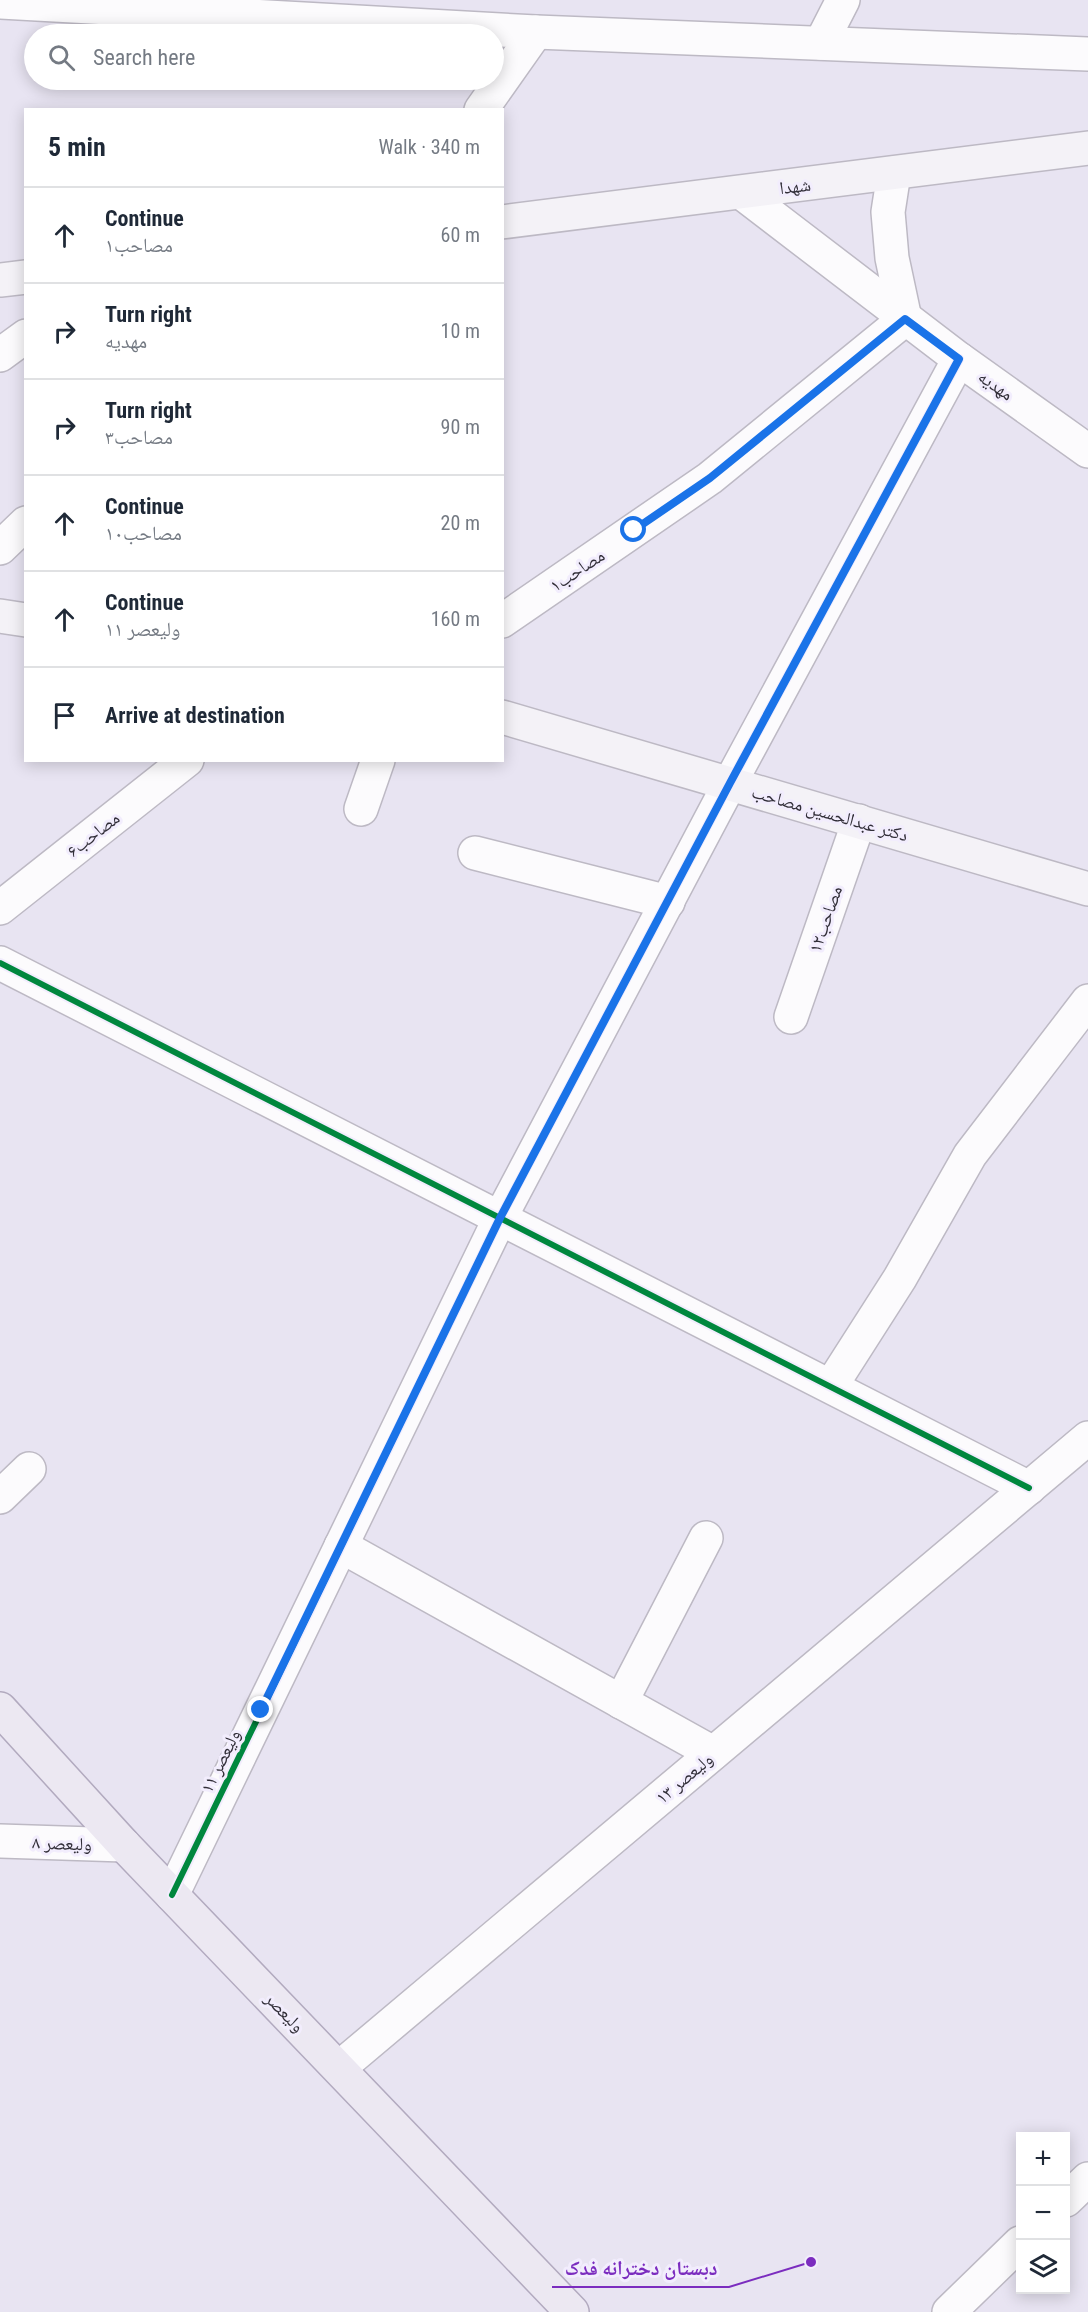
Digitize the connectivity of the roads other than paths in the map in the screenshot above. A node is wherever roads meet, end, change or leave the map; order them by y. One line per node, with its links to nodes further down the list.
1 (843, 0): 7 (street)
2 (17, 2): 3 (street)
3 (356, 11): 4 (street)
4 (467, 24)
5 (504, 28): 6 (street)
6 (536, 32): 7 (street); 9 (street)
7 (821, 43): 8 (street)
8 (1088, 54)
9 (504, 77)
10 (495, 90): 11 (street)
11 (482, 108)
12 (1088, 148): 13 (street, شهدا)
13 (894, 173): 14 (street, شهدا); 18 (street)
14 (742, 193): 15 (street, شهدا); 18 (street, مهدیه)
15 (504, 222)
16 (24, 277): 17 (street)
17 (0, 280)
18 (905, 319): 21 (street, مهدیه); 27 (street, مصاحب۱)
19 (24, 337): 20 (street)
20 (0, 355)
21 (959, 359): 22 (street, مهدیه); 31 (street, ولیعصر ۱۱)
22 (1088, 451)
23 (24, 525): 24 (street)
24 (0, 549)
25 (0, 616): 26 (street)
26 (24, 620)
27 (504, 620)
28 (504, 718): 31 (street, دکتر عبدالحسین مصاحب)
29 (184, 762): 37 (street, مصاحب۶)
30 (377, 762): 32 (street)
31 (730, 783): 33 (street, دکتر عبدالحسین مصاحب); 36 (street, ولیعصر ۱۱)
32 (361, 809)
33 (859, 821): 35 (street, دکتر عبدالحسین مصاحب); 40 (street, مصاحب۱۲)
34 (475, 853): 36 (street)
35 (1088, 889)
36 (668, 902): 41 (street, ولیعصر ۱۱)
37 (0, 908)
38 (0, 963): 41 (street)
39 (1088, 1001): 42 (street)
40 (791, 1017)
41 (500, 1218): 42 (street); 48 (street, ولیعصر ۱۱)
42 (831, 1386): 45 (street)
43 (1088, 1438): 45 (street, ولیعصر ۱۳)
44 (29, 1469): 46 (street)
45 (1029, 1488): 51 (street, ولیعصر ۱۳)
46 (0, 1497)
47 (706, 1538): 49 (street)
48 (341, 1546): 49 (street); 54 (street, ولیعصر ۱۱)
49 (621, 1702): 51 (street)
50 (0, 1709): 53 (main road, ولیعصر)
51 (713, 1753): 55 (street, ولیعصر ۱۳)
52 (0, 1841): 53 (street, ولیعصر ۸)
53 (124, 1845): 54 (main road, ولیعصر)
54 (172, 1894): 55 (main road, ولیعصر)
55 (339, 2068): 59 (main road, ولیعصر)
56 (1088, 2179): 57 (street)
57 (1070, 2195)
58 (1016, 2247): 60 (street)
59 (572, 2312)
60 (949, 2312)

